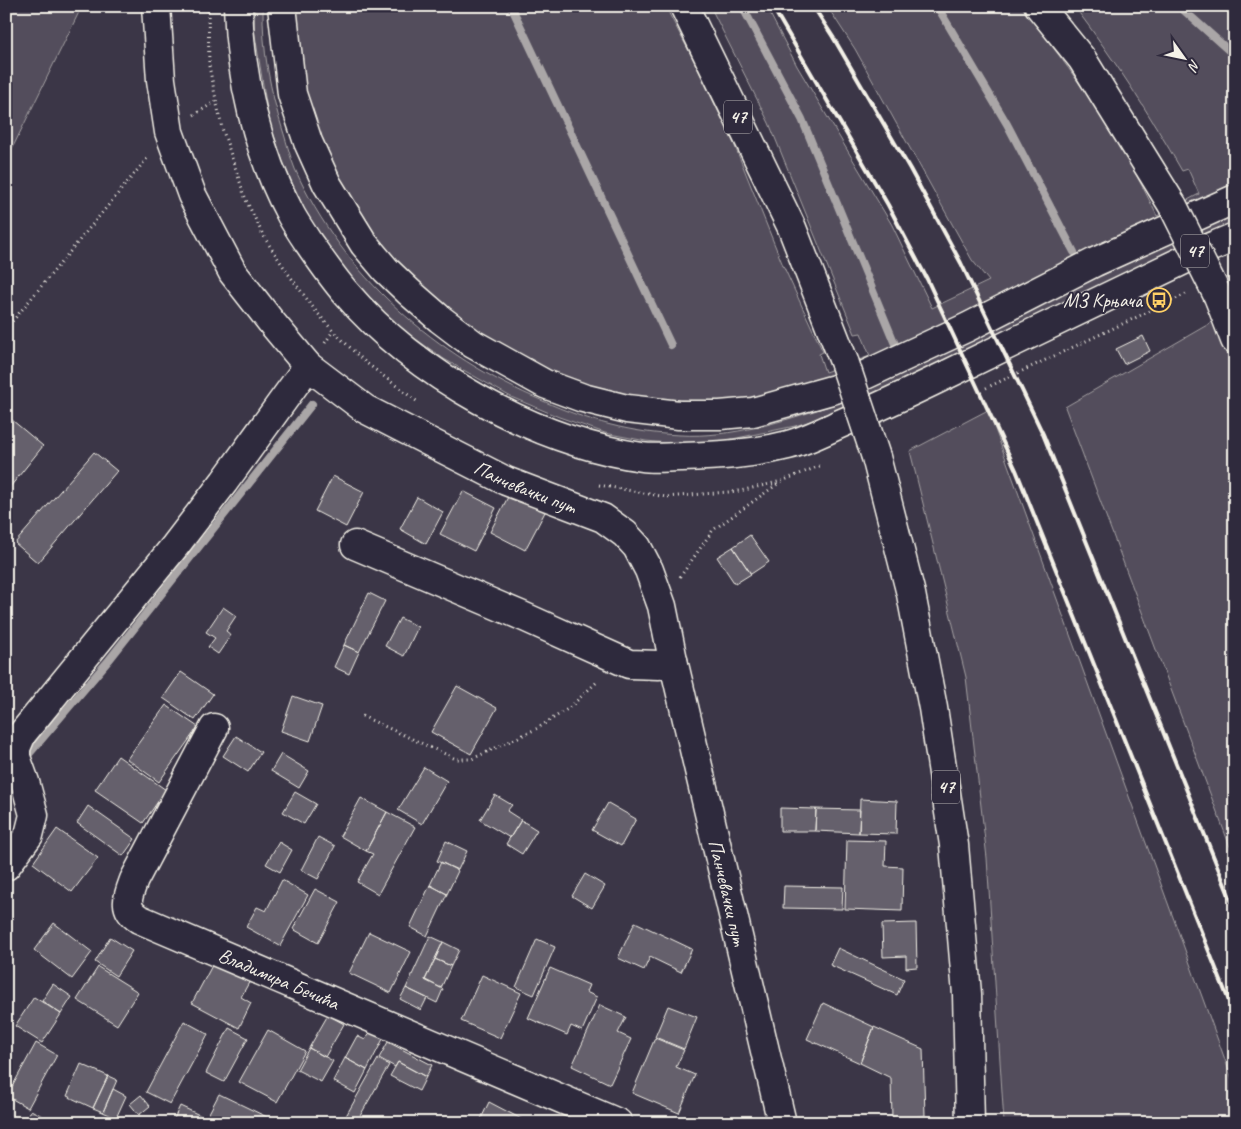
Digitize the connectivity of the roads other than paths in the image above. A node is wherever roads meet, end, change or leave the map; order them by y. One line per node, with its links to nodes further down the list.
1 (156, 6): 9 (main road, Панчевачки пут)
2 (238, 6): 7 (main road)
3 (282, 6): 6 (main road)
4 (684, 6): 16 (main road, 47, bridge)
5 (1039, 6): 8 (main road, 47, bridge)
6 (1235, 199)
7 (1235, 237)
8 (1235, 340)
9 (308, 366): 11 (main road, Панчевачки пут); 13 (main road)
10 (355, 545): 11 (main road)
11 (673, 660): 15 (main road, Панчевачки пут)
12 (214, 728): 14 (main road, Владимира Бечића)
13 (6, 866)
14 (618, 1123)
15 (782, 1123)
16 (970, 1123)

